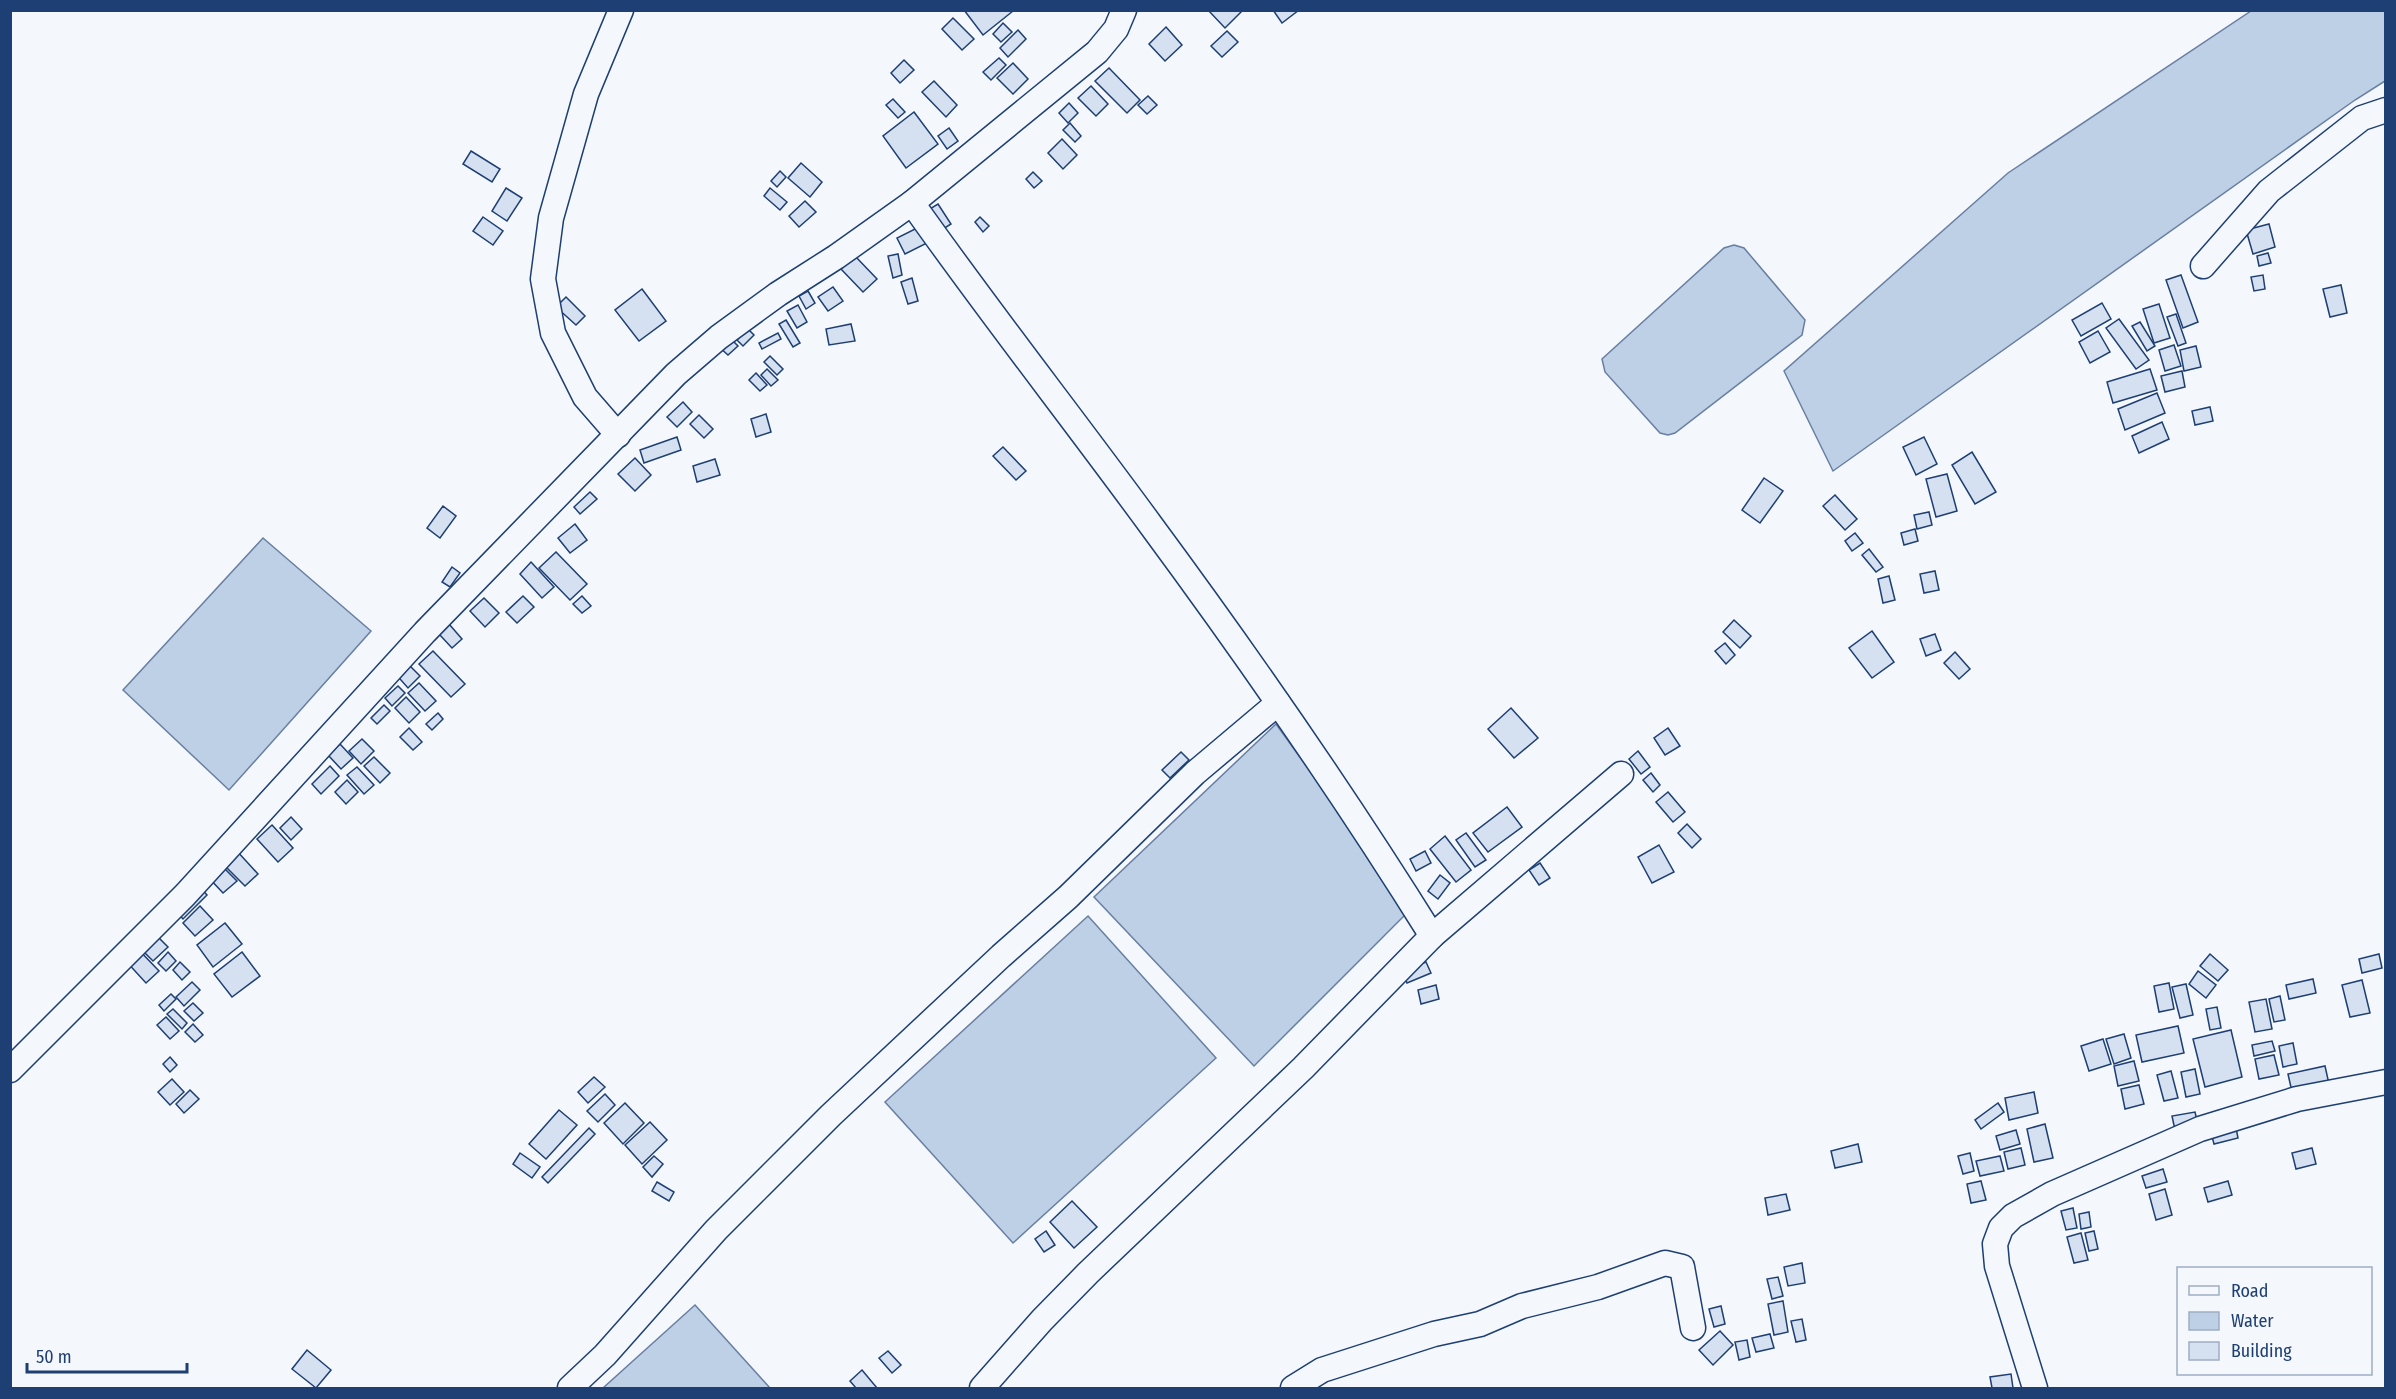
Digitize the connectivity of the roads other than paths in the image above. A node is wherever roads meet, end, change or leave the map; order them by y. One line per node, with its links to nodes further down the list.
1 (621, 10): 6 (street)
2 (1124, 10): 4 (street)
3 (2385, 110): 5 (street)
4 (912, 203): 6 (street); 7 (street)
5 (2203, 266)
6 (618, 435): 10 (street)
7 (1278, 703): 9 (street); 13 (street)
8 (1621, 774): 9 (street)
9 (1432, 936): 14 (street)
10 (10, 1070)
11 (2385, 1082): 16 (street)
12 (1693, 1328): 15 (street)
13 (570, 1389)
14 (982, 1389)
15 (1293, 1389)
16 (2035, 1389)

